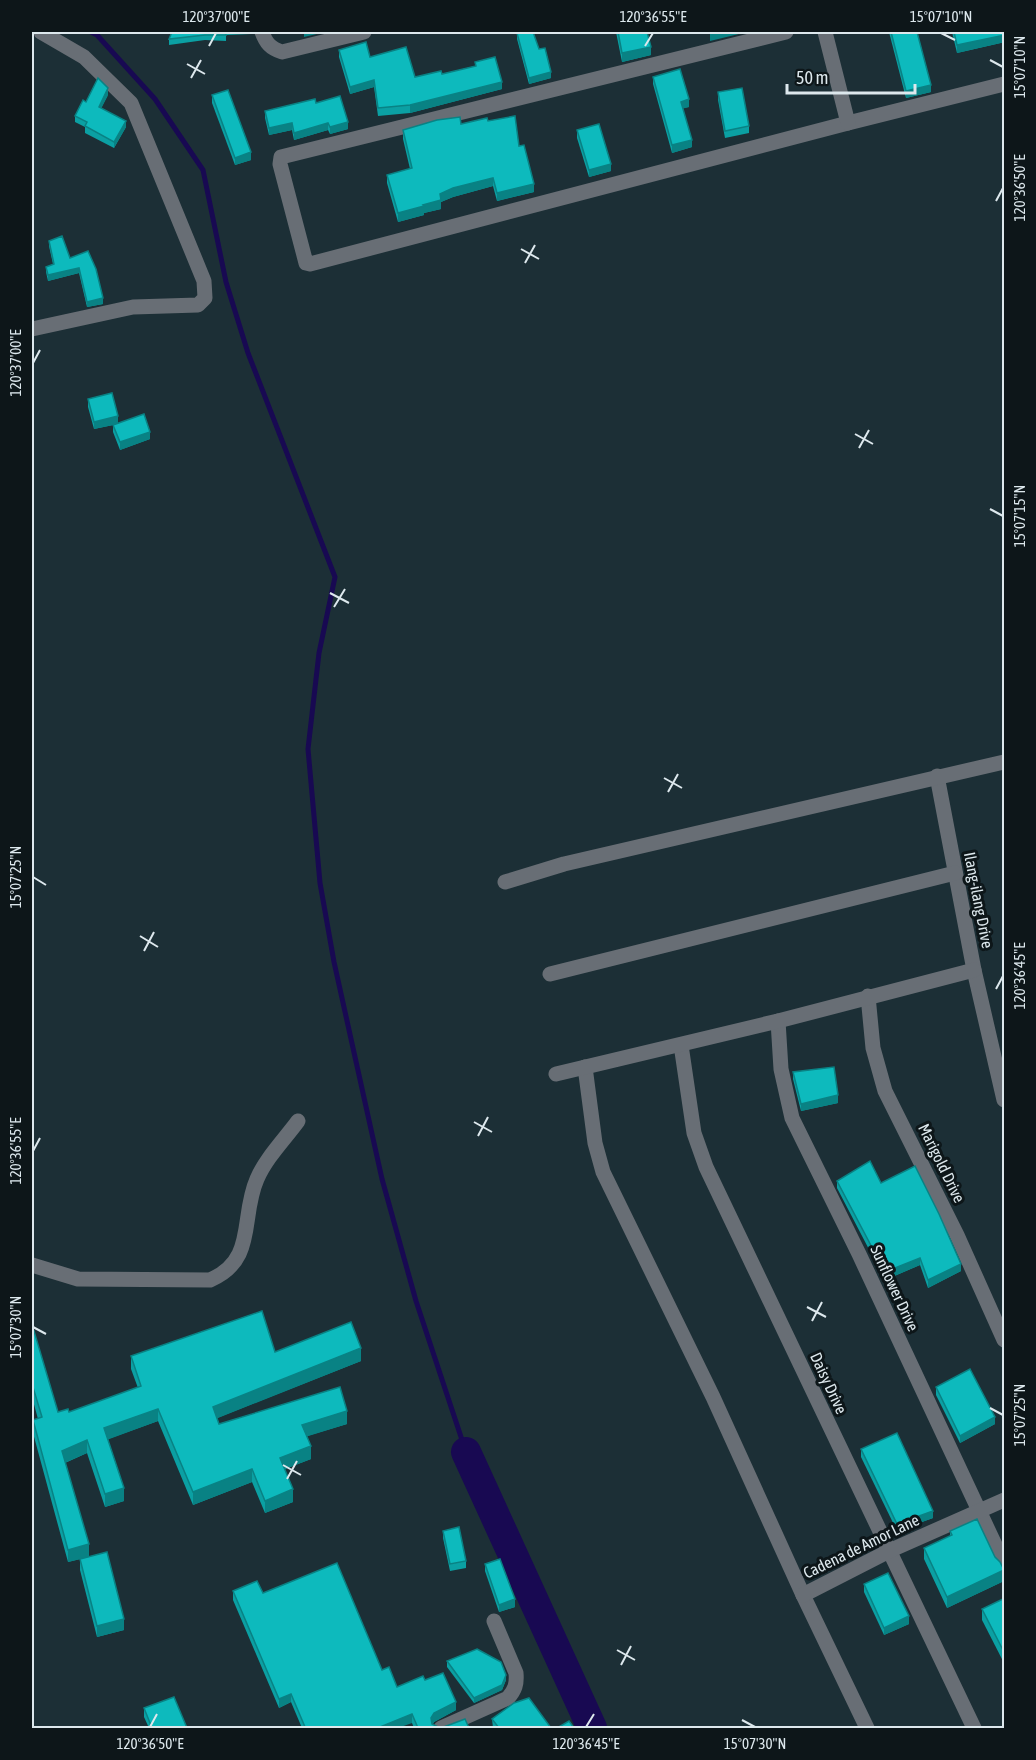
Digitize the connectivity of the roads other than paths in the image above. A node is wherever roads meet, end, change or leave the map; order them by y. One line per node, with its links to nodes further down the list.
1 (41, 32): 8 (street)
2 (262, 32): 3 (street)
3 (364, 32)
4 (786, 32): 7 (street)
5 (825, 32): 7 (street)
6 (1005, 84): 7 (street)
7 (848, 123)
8 (32, 329)
9 (1005, 762): 10 (street)
10 (938, 776): 11 (street, Ilang-ilang Drive); 12 (street)
11 (955, 873): 13 (street, Ilang-ilang Drive); 14 (street)
12 (505, 882)
13 (974, 970): 15 (street); 20 (street, Ilang-ilang Drive)
14 (550, 974)
15 (868, 996): 16 (street); 23 (street, Marigold Drive)
16 (778, 1021): 17 (street); 25 (street, Sunflower Drive)
17 (681, 1045): 18 (street); 26 (street, Daisy Drive)
18 (585, 1066): 19 (street); 28 (street)
19 (556, 1074)
20 (1005, 1100)
21 (298, 1122): 22 (street)
22 (32, 1264)
23 (1005, 1340)
24 (1005, 1500): 25 (street, Cadena de Amor Lane)
25 (979, 1511): 26 (street, Cadena de Amor Lane); 27 (street, Sunflower Drive)
26 (889, 1551): 28 (street, Cadena de Amor Lane); 33 (street, Daisy Drive)
27 (1005, 1564)
28 (803, 1595): 32 (street, Cadena de Amor Lane)
29 (494, 1621): 30 (street)
30 (477, 1722): 31 (street)
31 (441, 1728)
32 (867, 1728)
33 (974, 1728)

